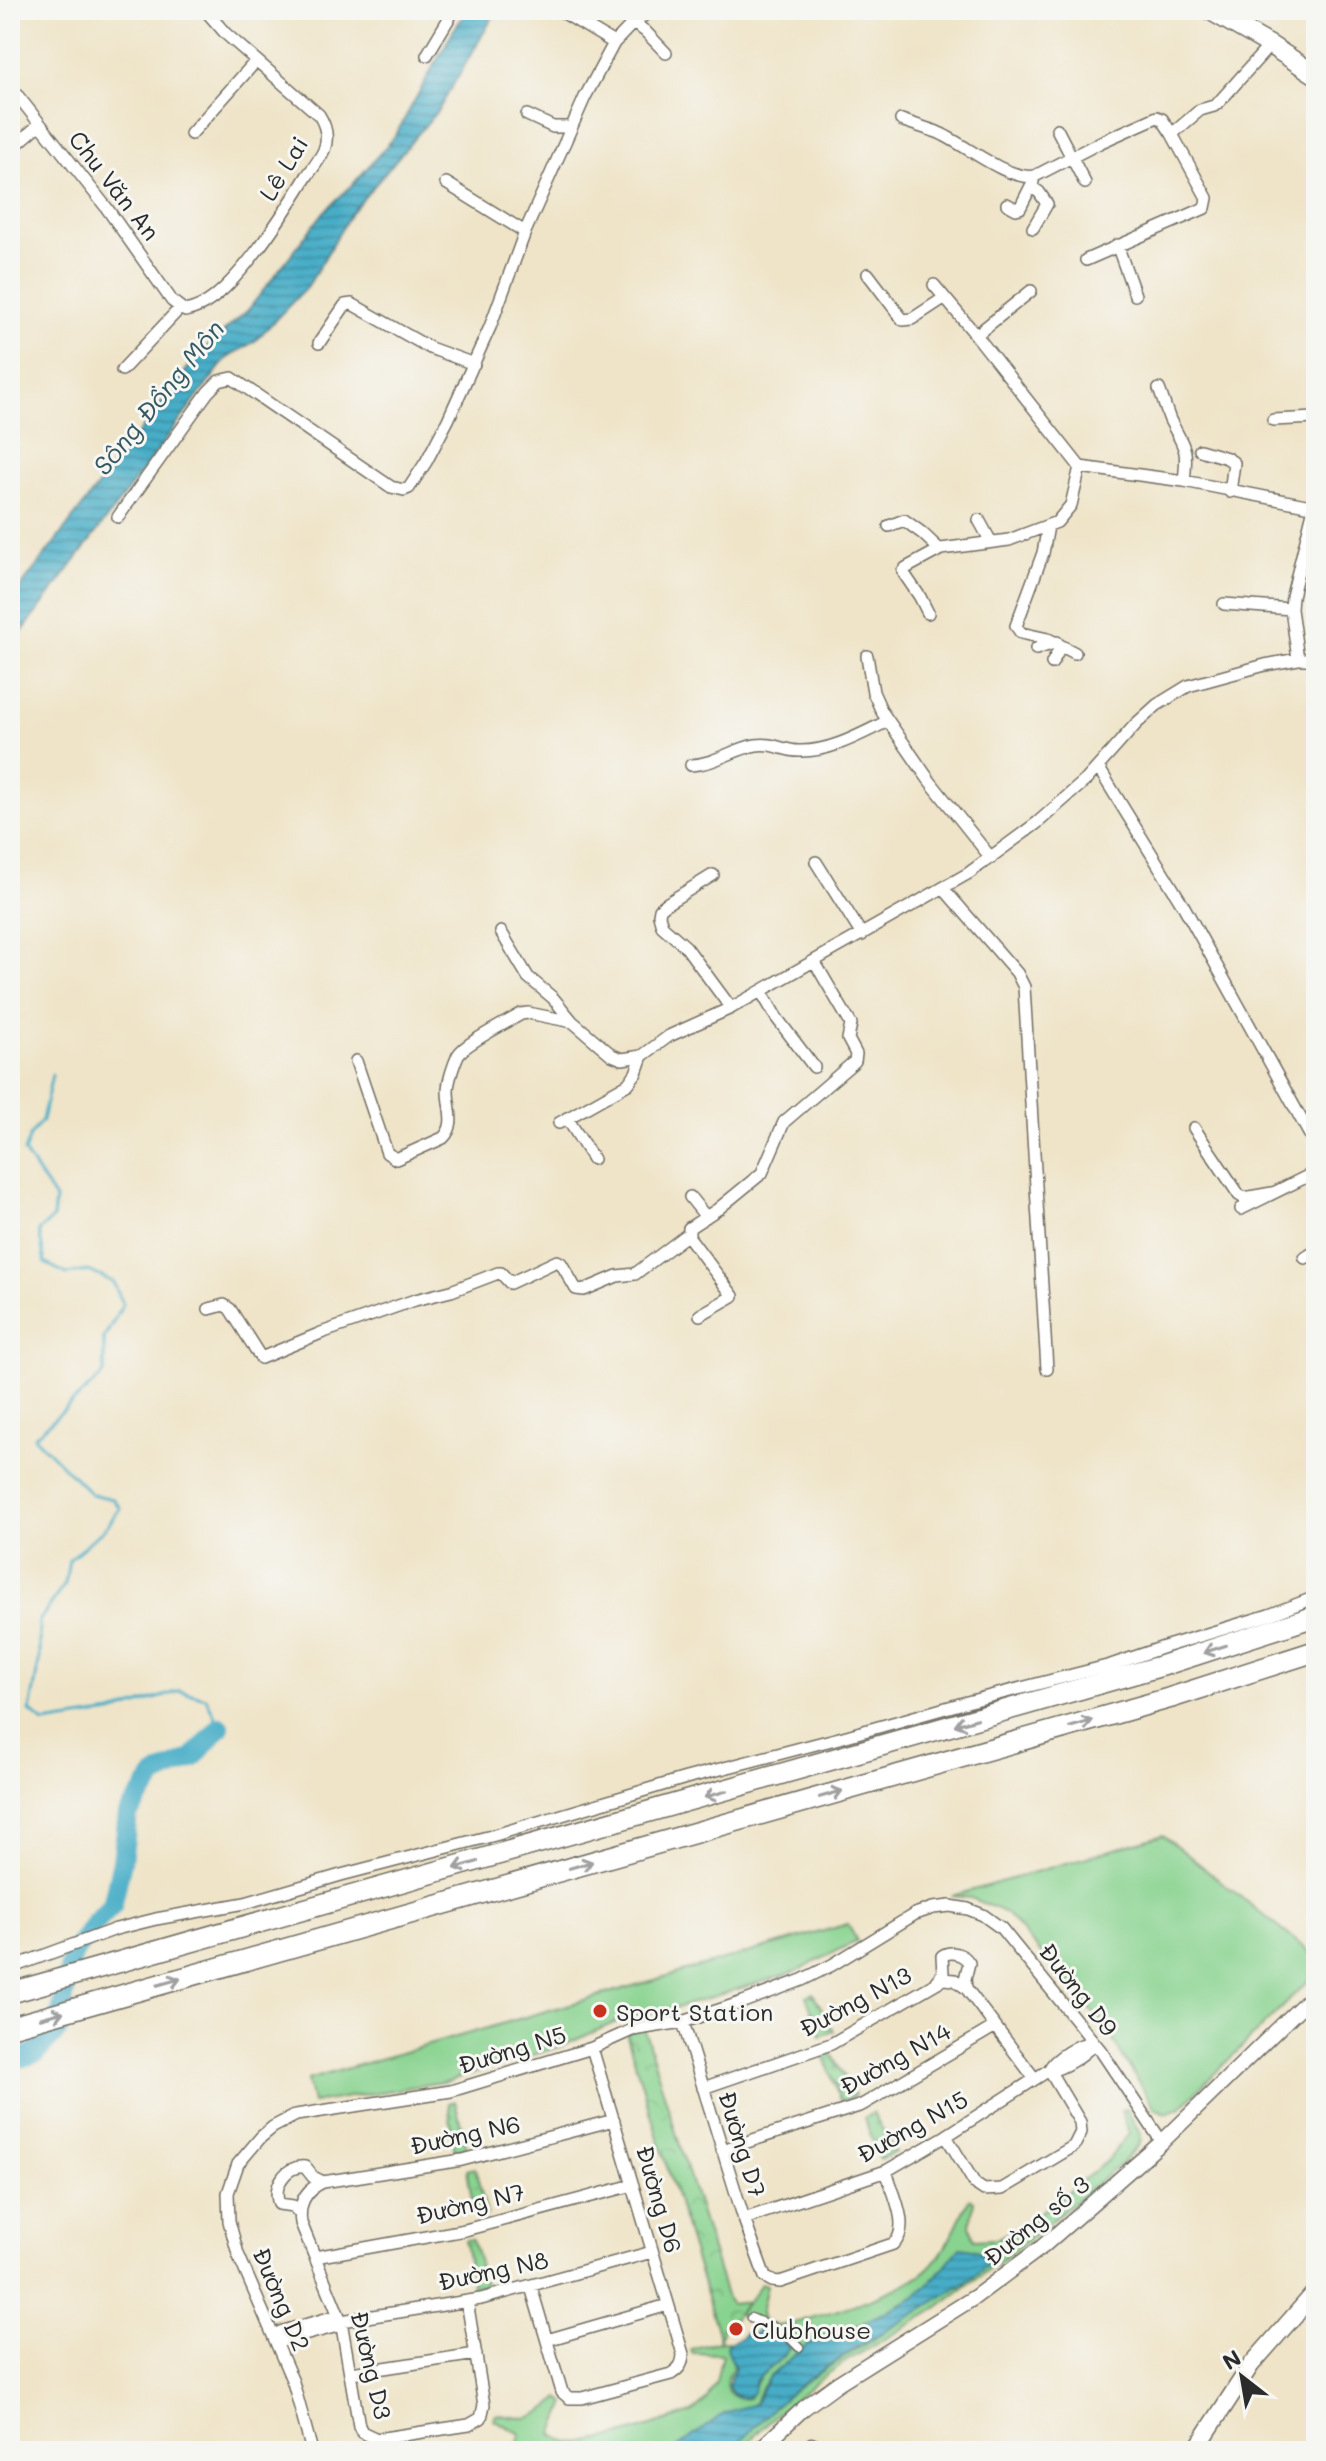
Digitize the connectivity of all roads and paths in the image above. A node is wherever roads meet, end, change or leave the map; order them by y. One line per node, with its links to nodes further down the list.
1 (17, 10): 7 (street)
2 (205, 10): 13 (street, Lê Lai)
3 (454, 10): 12 (street)
4 (559, 10): 9 (street)
5 (652, 10): 8 (street)
6 (1209, 10): 10 (main road)
7 (10, 18)
8 (633, 23): 9 (street); 11 (street)
9 (614, 43): 19 (street)
10 (1270, 45): 14 (main road); 22 (street)
11 (666, 53)
12 (427, 55)
13 (256, 61): 21 (street); 38 (street, Lê Lai)
14 (1316, 75)
15 (10, 86): 18 (street, Chu Văn An)
16 (527, 115): 19 (street)
17 (901, 120): 25 (street)
18 (39, 125): 23 (street); 38 (street, Chu Văn An)
19 (571, 127): 30 (street)
20 (1057, 129): 24 (street)
21 (191, 134)
22 (1172, 134): 24 (street); 31 (street)
23 (10, 150)
24 (1071, 156): 25 (street); 27 (street)
25 (1033, 181): 28 (street); 29 (street)
26 (446, 183): 30 (street)
27 (1085, 183)
28 (1007, 204)
29 (1033, 228)
30 (525, 232): 41 (street)
31 (1117, 245): 32 (street); 36 (street)
32 (1086, 260)
33 (868, 274): 37 (street)
34 (934, 285): 37 (street)
35 (1031, 291): 39 (street)
36 (1135, 295)
37 (944, 298): 39 (street)
38 (182, 309): 42 (street, Lê Lai)
39 (976, 335): 47 (street)
40 (319, 343): 41 (street)
41 (474, 364): 51 (street)
42 (122, 370)
43 (1159, 389): 48 (street)
44 (1316, 418): 45 (street)
45 (1273, 420)
46 (1200, 450): 49 (street)
47 (1080, 467): 48 (street); 54 (street)
48 (1184, 481): 49 (street)
49 (1230, 492): 50 (street)
50 (1315, 507): 58 (street)
51 (118, 517)
52 (979, 520): 55 (street)
53 (889, 526): 56 (street)
54 (1048, 526): 55 (street); 60 (street)
55 (991, 542): 56 (street)
56 (939, 549): 59 (street)
57 (1224, 604): 58 (street)
58 (1291, 609): 63 (street)
59 (928, 613)
60 (1065, 647): 61 (street); 65 (street)
61 (1036, 649)
62 (867, 656): 66 (street)
63 (1298, 659): 64 (street); 68 (street)
64 (1316, 659)
65 (1052, 663)
66 (888, 721): 67 (street); 69 (street)
67 (691, 765)
68 (1098, 767): 69 (street); 83 (street)
69 (991, 858): 72 (street)
70 (816, 862): 74 (street)
71 (713, 875): 77 (street)
72 (943, 888): 74 (street); 97 (street)
73 (501, 932): 78 (street)
74 (862, 935): 75 (street)
75 (814, 961): 76 (street); 91 (street)
76 (761, 991): 77 (street); 81 (street)
77 (731, 1008): 79 (street)
78 (573, 1022): 79 (street); 80 (street)
79 (642, 1056): 86 (street)
80 (356, 1061)
81 (814, 1067)
82 (1316, 1118): 83 (street)
83 (1304, 1125): 85 (street)
84 (1194, 1128): 88 (street)
85 (1316, 1146)
86 (593, 1159)
87 (1316, 1172): 88 (street)
88 (1272, 1193): 90 (street)
89 (690, 1197): 91 (street)
90 (1241, 1209)
91 (706, 1217): 92 (street)
92 (688, 1234): 95 (street); 96 (street)
93 (1316, 1251): 94 (street)
94 (1305, 1258)
95 (209, 1309)
96 (700, 1315)
97 (1047, 1369)
98 (1316, 1597): 102 (street)
99 (1316, 1616): 106 (highway, one-way to 106)
100 (1316, 1651): 108 (highway, one-way to 100)
101 (933, 1908): 107 (street, Đường N5); 110 (street, Đường D9)
102 (10, 1968)
103 (936, 1981): 104 (street, Đường N13); 104 (street, Đường N13); 114 (street, Đường N13)
104 (966, 1988): 109 (street)
105 (1316, 1992): 117 (street, Đường số 3)
106 (10, 1993)
107 (683, 2022): 111 (street, Đường N5); 114 (street, Đường D7)
108 (10, 2027)
109 (994, 2027): 113 (street); 118 (street, Đường N14)
110 (1093, 2042): 112 (street, Đường N15); 117 (street, Đường D9)
111 (592, 2048): 115 (street, Đường D6); 119 (street, Đường N5)
112 (1049, 2070): 113 (street, Đường N15); 116 (street)
113 (1035, 2079): 116 (street, Đường N15)
114 (703, 2088): 118 (street, Đường D7)
115 (614, 2120): 121 (street, Đường N6); 122 (street, Đường D6)
116 (946, 2136): 120 (street, Đường N15)
117 (1162, 2142): 139 (street, Đường số 3)
118 (722, 2150): 124 (street, Đường D7)
119 (238, 2164): 133 (street, Đường D2)
120 (886, 2171): 124 (street, Đường N15); 124 (street, Đường D7)
121 (323, 2182): 123 (street); 123 (street, Đường N6)
122 (633, 2185): 125 (street, Đường D6); 126 (street, Đường N7)
123 (300, 2214): 126 (street, Đường D3)
124 (744, 2219)
125 (652, 2252): 127 (street, Đường N8); 130 (street, Đường D6)
126 (315, 2257): 132 (street, Đường D3)
127 (531, 2287): 129 (street, Đường N8); 134 (street)
128 (1316, 2291): 142 (main road)
129 (467, 2301): 132 (street, Đường N8); 136 (street)
130 (668, 2305): 134 (street); 134 (street, Đường D6)
131 (751, 2318): 135 (street)
132 (341, 2321): 133 (street, Đường N8); 137 (street, Đường D3)
133 (276, 2339): 138 (street, Đường D2)
134 (547, 2340)
135 (799, 2347)
136 (476, 2354): 137 (street); 137 (street, Đường D3)
137 (351, 2373)
138 (312, 2451)
139 (758, 2451)
140 (800, 2451): 141 (street)
141 (827, 2451)
142 (1195, 2451)

